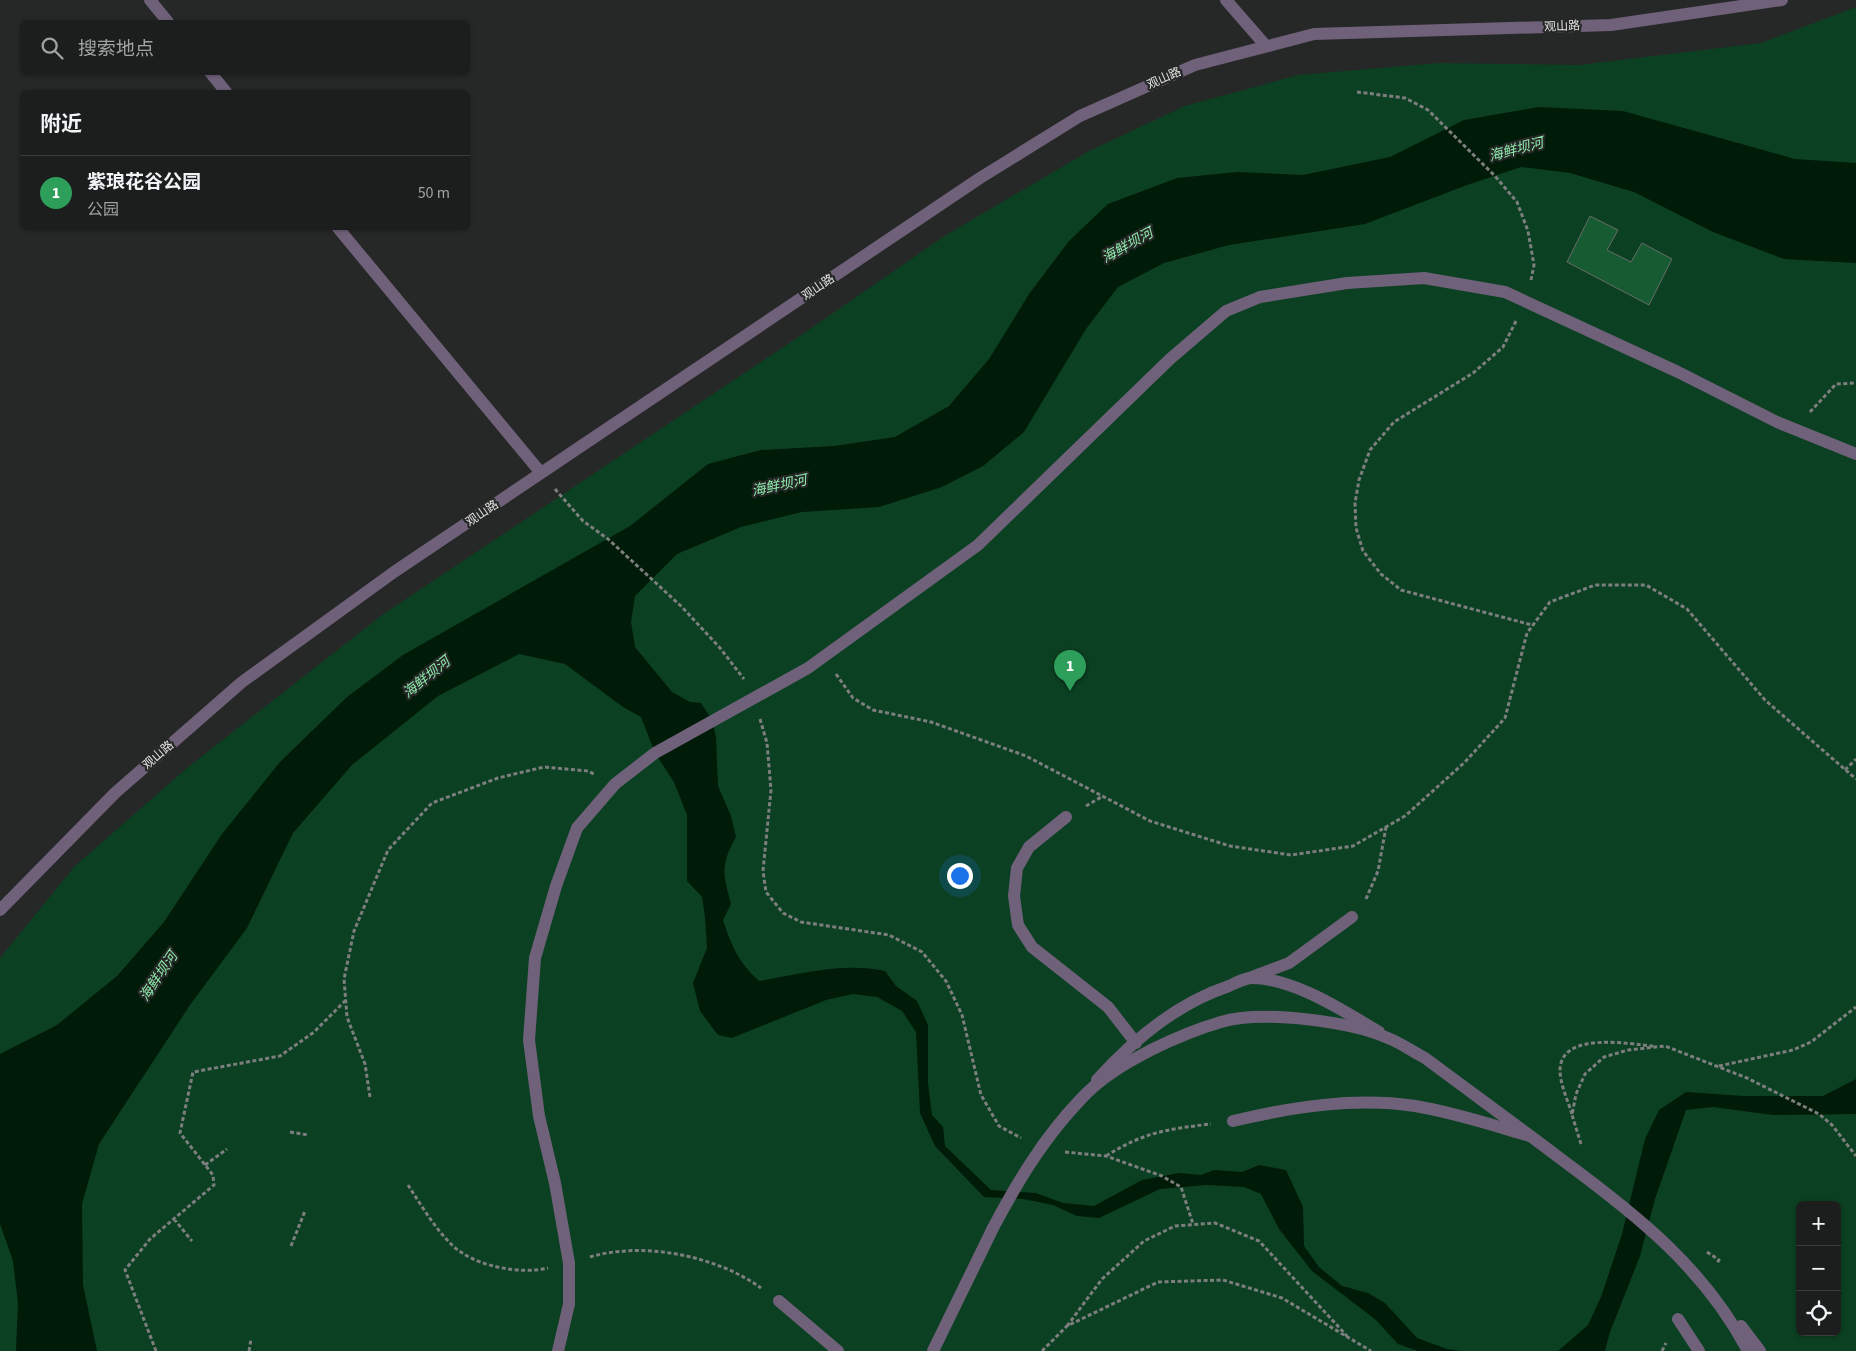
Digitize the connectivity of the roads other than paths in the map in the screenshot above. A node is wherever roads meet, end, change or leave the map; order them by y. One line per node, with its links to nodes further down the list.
1 (150, 0): 4 (street)
2 (1226, 0): 5 (street)
3 (1782, 0): 5 (street, 观山路)
4 (166, 20)
5 (1266, 46): 10 (street, 观山路)
6 (212, 75): 7 (street)
7 (224, 90)
8 (340, 230): 10 (street)
9 (1856, 454): 23 (street)
10 (541, 473): 12 (street, 观山路)
11 (1066, 817): 16 (street)
12 (0, 910)
13 (1352, 917): 14 (street)
14 (1249, 978): 15 (street, bridge); 16 (street)
15 (1388, 1038): 17 (street, bridge); 19 (street, bridge)
16 (1136, 1043): 17 (street, bridge)
17 (1080, 1098): 25 (street, bridge)
18 (1233, 1121): 19 (street)
19 (1531, 1136): 20 (street, bridge)
20 (1695, 1273): 27 (street, bridge); 28 (street, bridge)
21 (779, 1302): 24 (street)
22 (1678, 1318): 26 (street)
23 (558, 1351)
24 (838, 1351)
25 (933, 1351)
26 (1699, 1351)
27 (1748, 1351)
28 (1760, 1351)

